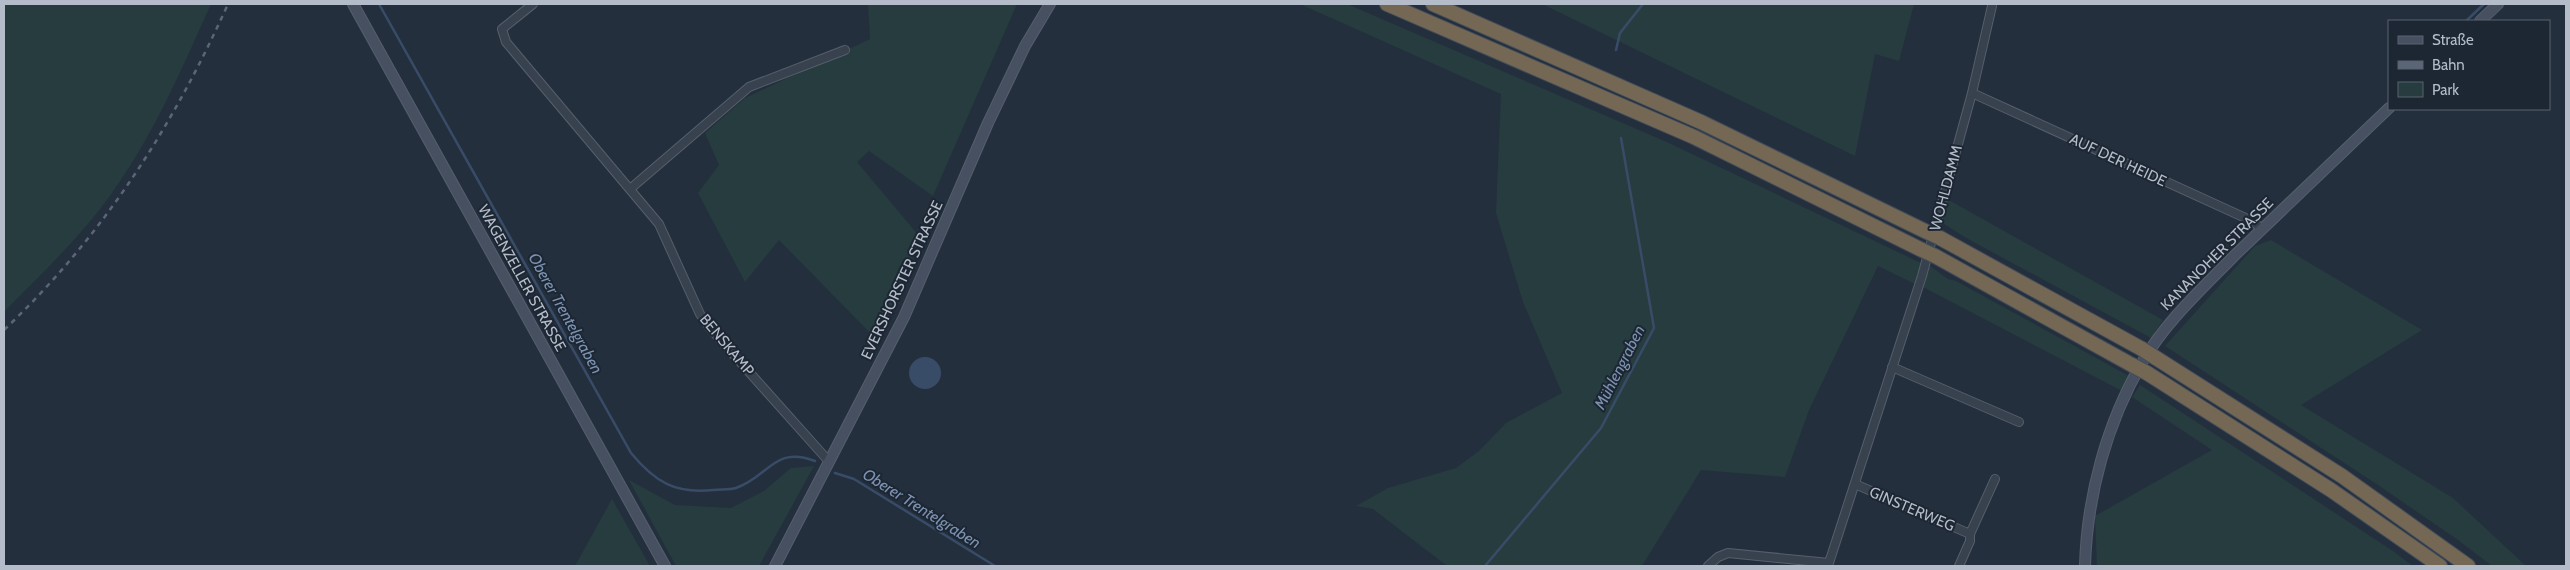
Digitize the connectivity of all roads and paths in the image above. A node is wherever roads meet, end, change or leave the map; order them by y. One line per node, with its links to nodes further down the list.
1 (353, 4): 21 (street, WAGENZELLER STRASSE)
2 (533, 4): 12 (street, BENSKAMP)
3 (1050, 4): 16 (street, EVERSHORSTER STRASSE)
4 (1387, 4): 26 (highway, bridge)
5 (1433, 4): 27 (highway, bridge)
6 (2498, 4): 8 (street)
7 (1992, 6): 10 (street, WOHLDAMM)
8 (2481, 20)
9 (844, 50): 12 (street)
10 (1972, 93): 13 (street, AUF DER HEIDE); 14 (street, WOHLDAMM)
11 (2388, 109): 13 (street, KANANOHER STRASSE)
12 (630, 189): 16 (street, BENSKAMP)
13 (2262, 229): 25 (street, KANANOHER STRASSE)
14 (1892, 367): 15 (street); 18 (street, WOHLDAMM)
15 (2019, 422)
16 (830, 460): 22 (street, EVERSHORSTER STRASSE)
17 (1995, 479): 19 (street, GINSTERWEG)
18 (1855, 484): 19 (street, GINSTERWEG); 20 (street, WOHLDAMM)
19 (1970, 534): 24 (street, GINSTERWEG)
20 (1829, 565): 23 (street)
21 (665, 566)
22 (775, 566)
23 (1708, 566)
24 (1959, 566)
25 (2085, 566)
26 (2440, 566)
27 (2468, 566)

